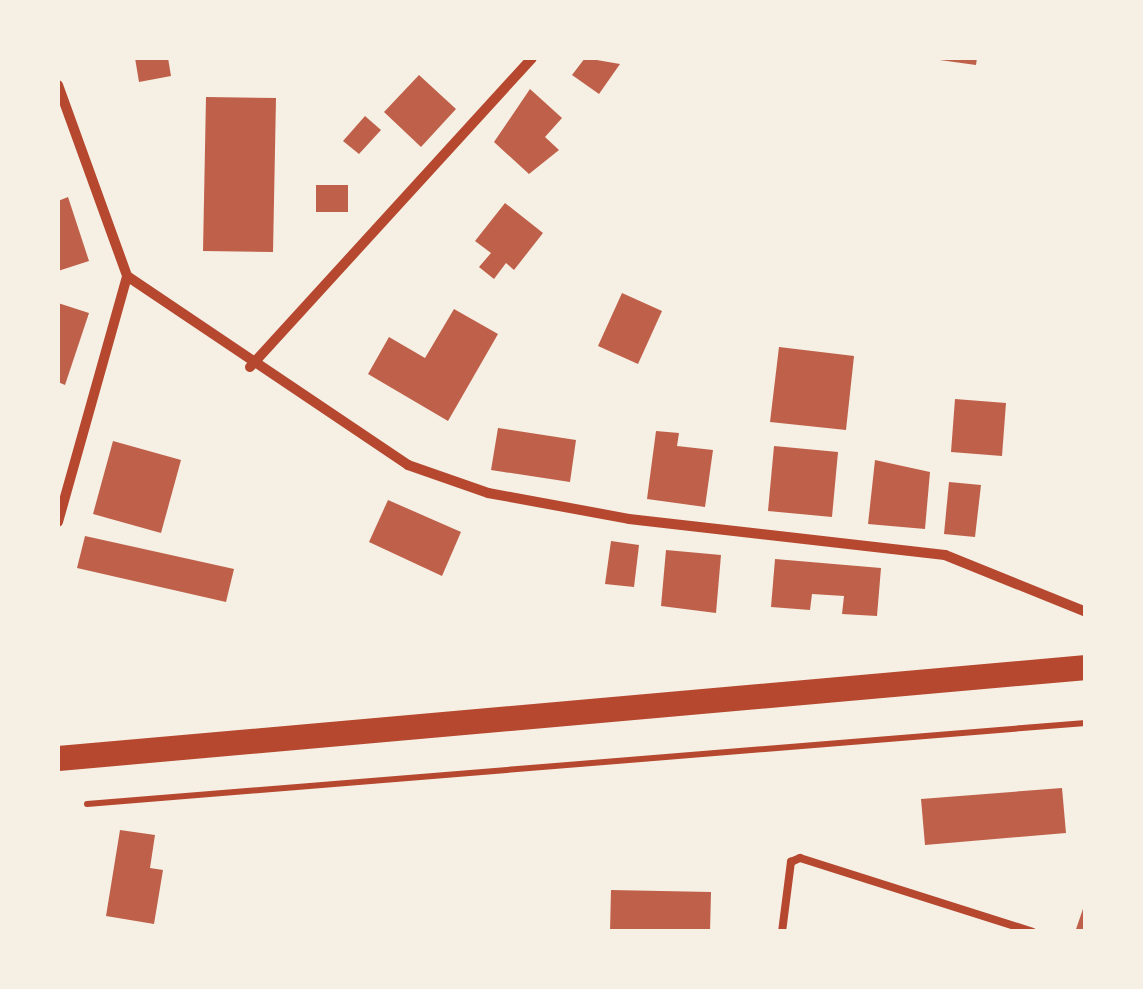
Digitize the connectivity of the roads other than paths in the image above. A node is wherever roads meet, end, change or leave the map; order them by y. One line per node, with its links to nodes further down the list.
1 (532, 58): 4 (street)
2 (58, 86): 3 (street)
3 (127, 276): 4 (street); 5 (street)
4 (250, 367): 6 (street)
5 (58, 522)
6 (1086, 612)
7 (1086, 667): 8 (main road)
8 (70, 757)
9 (782, 932): 10 (lane)
10 (1033, 932)

